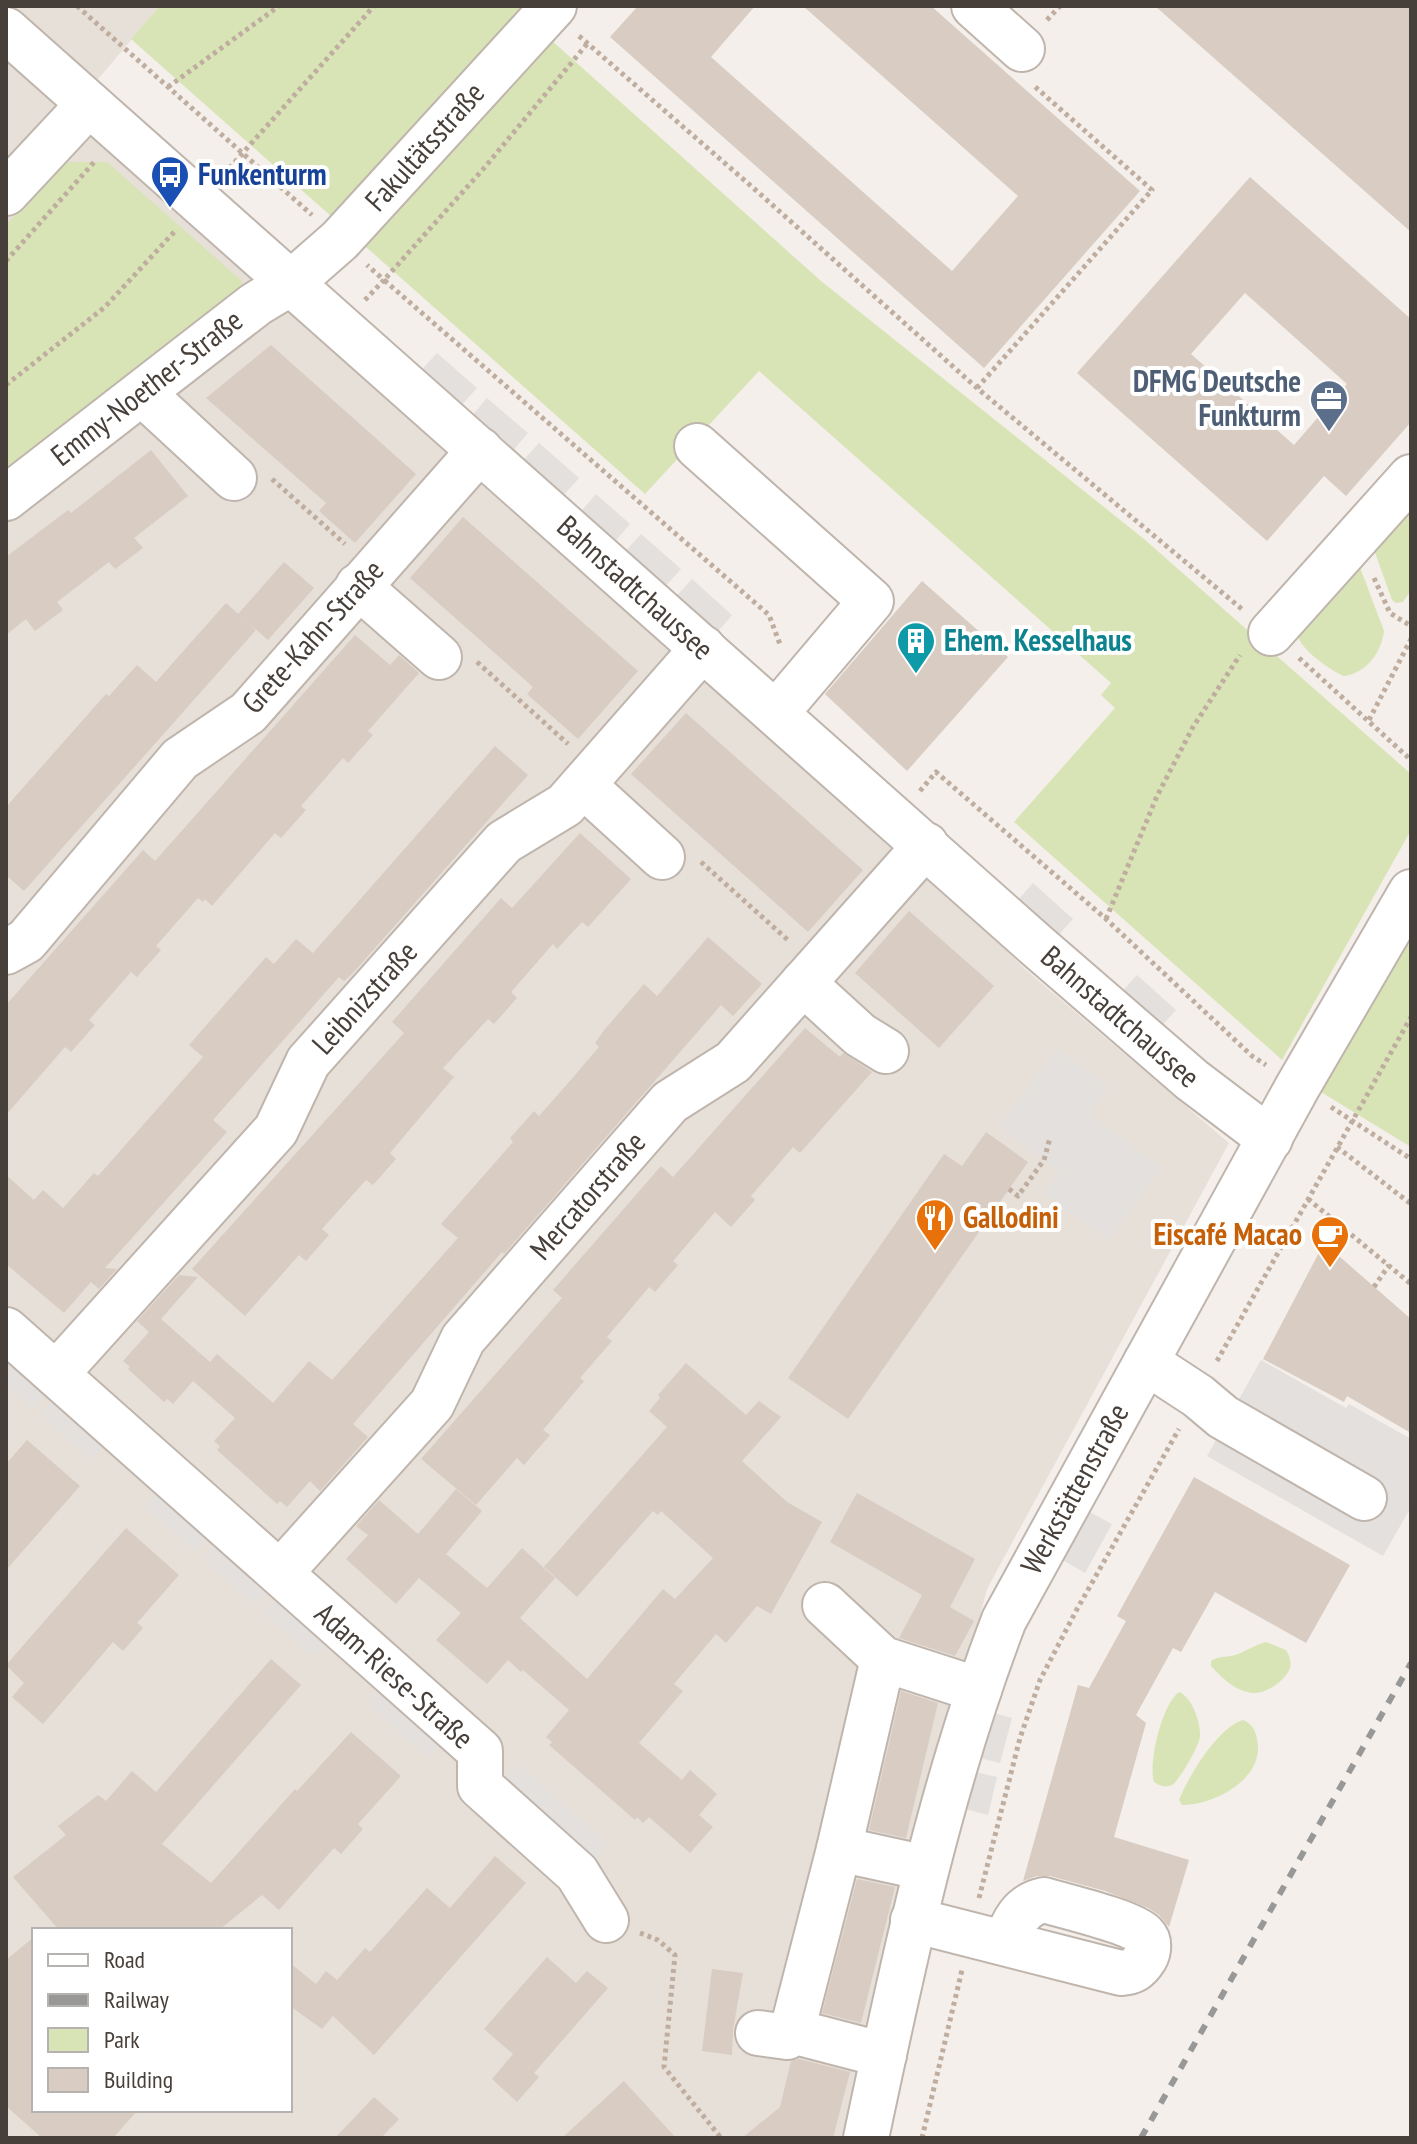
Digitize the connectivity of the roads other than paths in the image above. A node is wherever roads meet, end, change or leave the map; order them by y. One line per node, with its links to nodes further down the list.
1 (974, 6): 4 (street)
2 (553, 8): 7 (street, Fakultätsstraße)
3 (6, 30): 5 (street, Bahnstadtchaussee)
4 (1024, 64)
5 (105, 118): 6 (street); 7 (street, Bahnstadtchaussee)
6 (6, 193)
7 (291, 283): 8 (street, Emmy-Noether-Straße); 10 (street, Bahnstadtchaussee)
8 (142, 393): 12 (street); 13 (street, Emmy-Noether-Straße)
9 (697, 446): 18 (street)
10 (480, 450): 14 (street, Grete-Kahn-Straße); 16 (street, Bahnstadtchaussee)
11 (1411, 477): 15 (street)
12 (252, 478)
13 (6, 498)
14 (366, 578): 17 (street); 23 (street, Grete-Kahn-Straße)
15 (1266, 628)
16 (703, 648): 18 (street, Bahnstadtchaussee); 19 (street, Leibnizstraße)
17 (453, 655)
18 (786, 701): 20 (street, Bahnstadtchaussee)
19 (590, 777): 21 (street); 29 (street, Leibnizstraße)
20 (926, 845): 24 (street, Mercatorstraße); 26 (street, Bahnstadtchaussee)
21 (676, 854)
22 (1411, 892): 26 (street, Werkstättenstraße)
23 (6, 952)
24 (811, 975): 25 (street); 31 (street, Mercatorstraße)
25 (886, 1051)
26 (1270, 1139): 28 (street, Werkstättenstraße)
27 (6, 1330): 29 (street, Adam-Riese-Straße)
28 (1146, 1362): 30 (street); 34 (street, Werkstättenstraße)
29 (56, 1374): 31 (street, Adam-Riese-Straße)
30 (1364, 1498)
31 (280, 1573): 37 (street, Adam-Riese-Straße)
32 (825, 1605): 33 (street)
33 (883, 1659): 34 (street); 35 (street)
34 (979, 1690): 36 (street, Werkstättenstraße)
35 (839, 1849): 36 (street); 40 (street)
36 (926, 1868): 38 (street, Werkstättenstraße)
37 (606, 1920)
38 (913, 1920): 39 (street); 40 (street, Werkstättenstraße)
39 (989, 1938)
40 (884, 2055): 41 (street, Werkstättenstraße)
41 (866, 2138)

